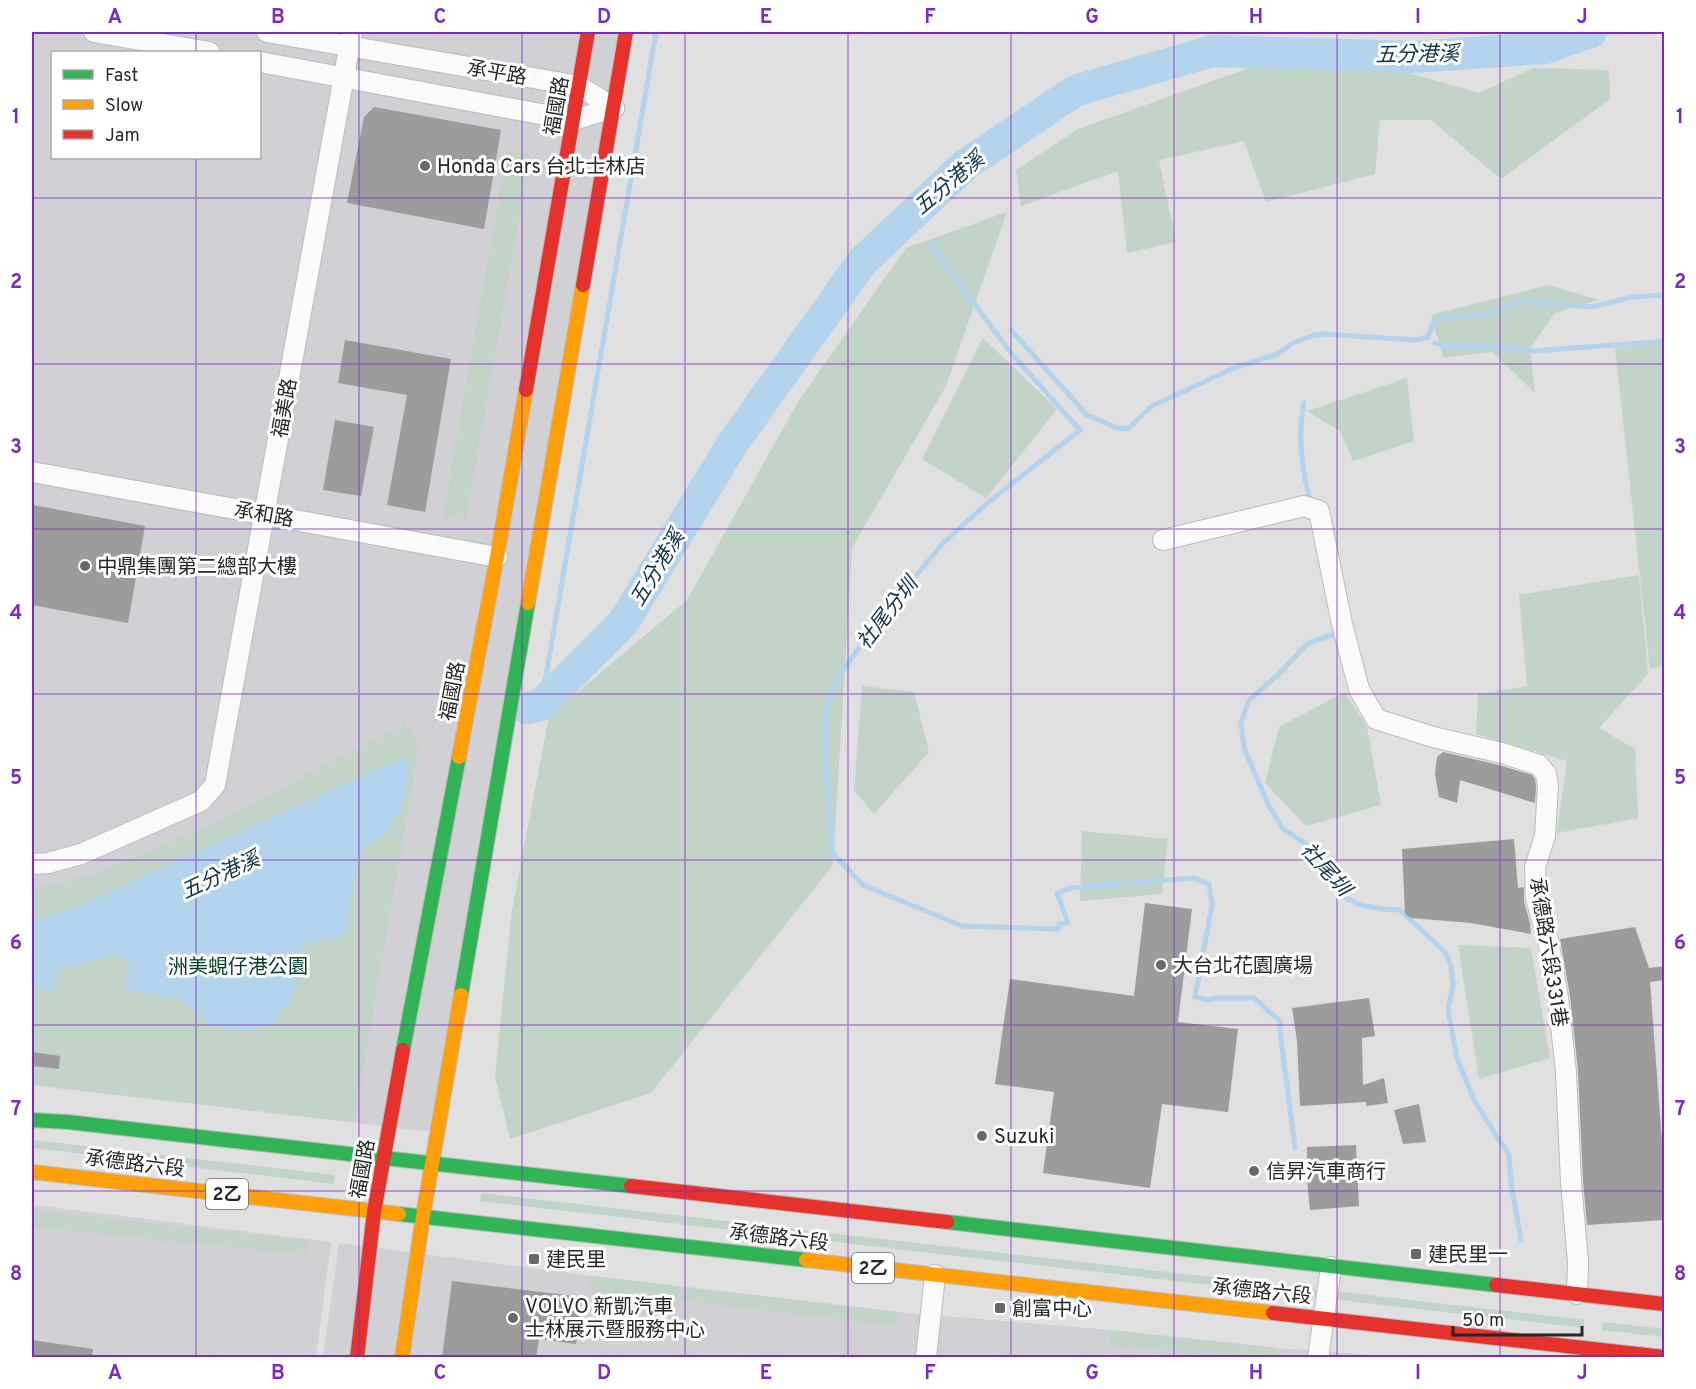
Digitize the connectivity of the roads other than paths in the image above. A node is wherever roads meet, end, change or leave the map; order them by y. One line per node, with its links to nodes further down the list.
1 (94, 32): 6 (street)
2 (267, 32): 5 (street, 承平路)
3 (588, 32): 9 (main road, 福國路)
4 (626, 32): 10 (main road)
5 (350, 39): 8 (street, 福美路); 9 (street, 承平路)
6 (203, 51)
7 (261, 62): 8 (street, 承平路)
8 (344, 77): 11 (street, 承平路); 13 (street, 福美路)
9 (579, 86): 10 (street, 承平路); 11 (main road, 福國路)
10 (614, 108): 11 (street, 承平路); 19 (main road)
11 (573, 120): 15 (main road, 福國路)
12 (32, 472): 13 (street, 承和路)
13 (265, 514): 15 (street, 承和路); 16 (street, 福美路)
14 (1162, 540): 25 (street, 承德路六段331巷)
15 (497, 557): 18 (main road, 福國路)
16 (32, 864)
17 (32, 1120): 18 (main road, 承德路六段)
18 (383, 1158): 19 (main road, 承德路六段); 21 (main road, 福國路)
19 (433, 1165): 22 (main road); 23 (main road, 承德路六段)
20 (32, 1172): 21 (main road, 承德路六段 / 2乙)
21 (374, 1212): 22 (main road, 承德路六段 / 2乙); 29 (main road, 福國路)
22 (423, 1216): 24 (main road, 承德路六段 / 2乙); 30 (main road)
23 (1331, 1267): 25 (main road, 承德路六段); 27 (street)
24 (935, 1275): 27 (main road, 承德路六段 / 2乙); 31 (street)
25 (1577, 1294): 26 (main road, 承德路六段)
26 (1665, 1305)
27 (1323, 1318): 28 (main road, 承德路六段 / 2乙); 32 (street)
28 (1665, 1357)
29 (357, 1358)
30 (402, 1358)
31 (926, 1358)
32 (1318, 1358)

